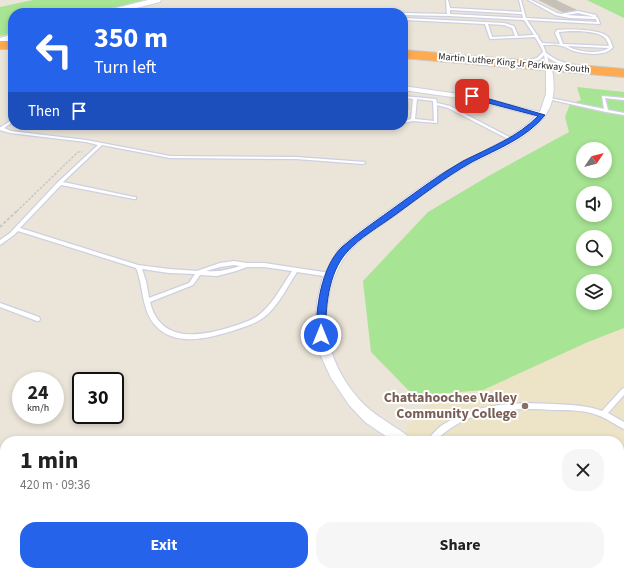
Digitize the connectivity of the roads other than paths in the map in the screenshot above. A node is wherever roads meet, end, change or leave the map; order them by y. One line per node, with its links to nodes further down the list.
1 (157, 0): 5 (street)
2 (447, 0): 6 (lane)
3 (520, 0): 7 (lane)
4 (529, 0): 10 (lane)
5 (126, 8)
6 (448, 9): 7 (lane); 9 (lane)
7 (524, 13): 11 (lane)
8 (408, 14): 9 (lane)
9 (449, 15): 11 (lane)
10 (562, 15): 12 (lane); 12 (lane)
11 (525, 18): 12 (lane); 17 (lane)
12 (596, 18)
13 (408, 21): 14 (lane)
14 (486, 24): 15 (lane); 18 (lane)
15 (515, 32): 16 (lane); 18 (lane)
16 (517, 36): 17 (lane); 18 (lane)
17 (536, 36): 19 (lane)
18 (490, 37)
19 (541, 44): 20 (lane); 24 (lane)
20 (563, 45): 21 (lane); 22 (lane)
21 (611, 47): 23 (lane); 23 (lane)
22 (588, 49): 23 (lane); 23 (lane)
23 (595, 49)
24 (544, 53): 27 (lane); 28 (lane); 29 (lane)
25 (408, 54): 27 (highway, Martin Luther King Jr Parkway South)
26 (408, 62): 28 (highway, Martin Luther King Jr Parkway South)
27 (518, 63): 28 (highway, Martin Luther King Jr Parkway South)
28 (549, 69): 29 (highway, Martin Luther King Jr Parkway South); 31 (highway, Martin Luther King Jr Parkway South); 35 (street)
29 (582, 69): 30 (highway, Martin Luther King Jr Parkway South)
30 (624, 73)
31 (624, 81)
32 (408, 89): 40 (street)
33 (408, 97): 34 (lane)
34 (415, 98): 37 (lane); 41 (lane)
35 (550, 99): 38 (lane); 40 (street)
36 (624, 99): 38 (lane)
37 (436, 104): 41 (lane); 44 (lane)
38 (606, 111): 39 (lane)
39 (621, 112)
40 (542, 115): 44 (street)
41 (413, 120): 42 (lane)
42 (408, 121)
43 (1, 128): 45 (lane)
44 (511, 139): 54 (street)
45 (101, 144): 46 (lane); 47 (lane)
46 (363, 163)
47 (60, 183): 48 (lane); 49 (lane)
48 (134, 198)
49 (17, 229): 50 (lane); 51 (lane)
50 (0, 243)
51 (138, 267): 53 (lane); 55 (lane)
52 (296, 270): 53 (lane); 54 (lane); 55 (lane)
53 (199, 272): 55 (lane)
54 (330, 274): 61 (street)
55 (146, 301)
56 (0, 305): 57 (lane)
57 (37, 319)
58 (624, 391): 59 (lane)
59 (602, 414): 60 (lane); 62 (lane)
60 (624, 426)
61 (397, 436)
62 (435, 436)

